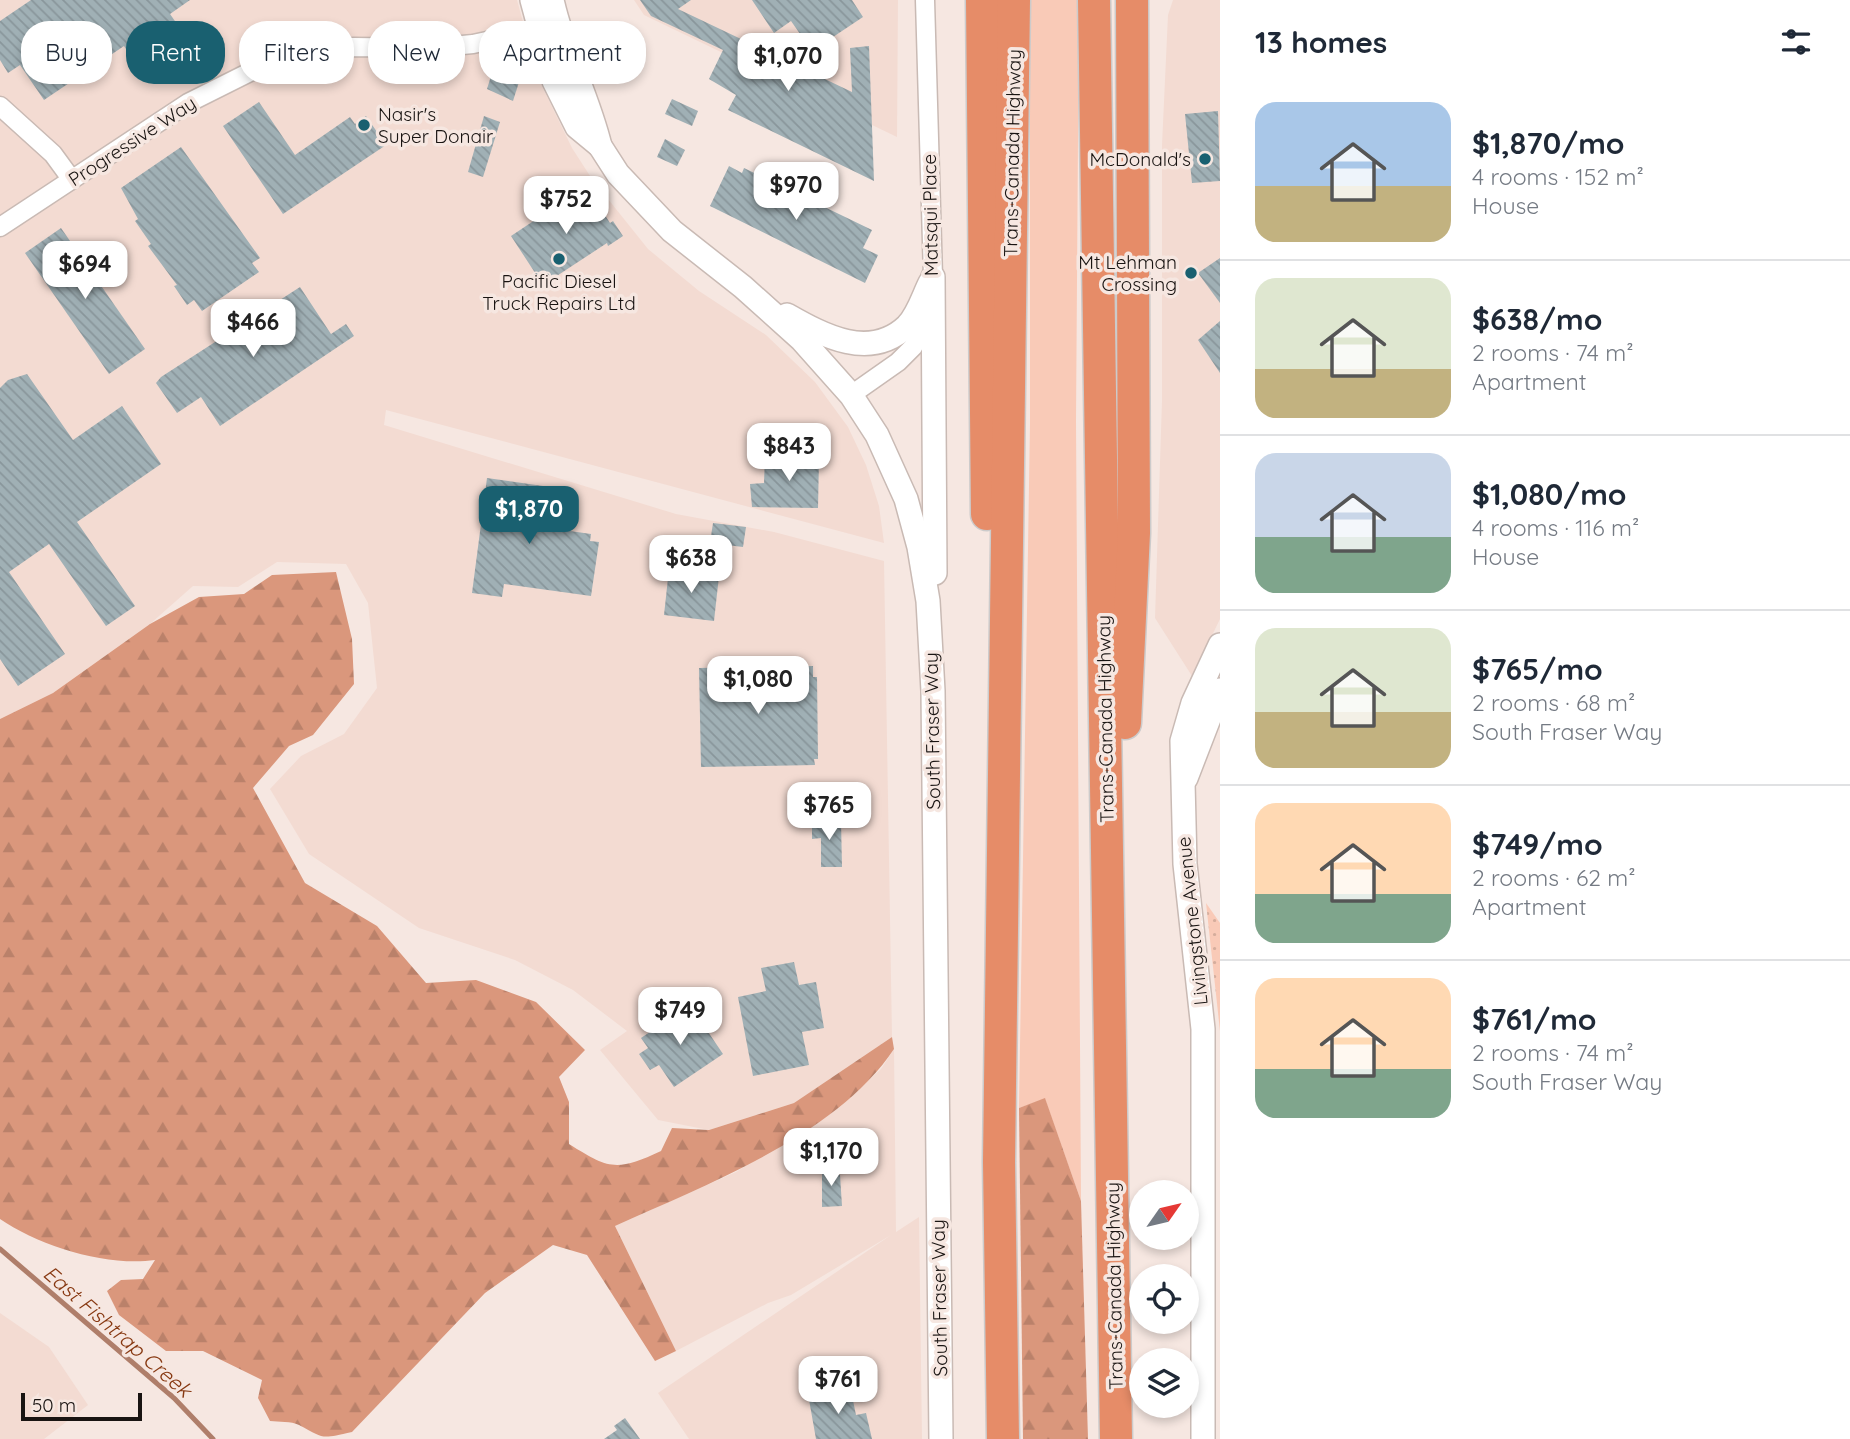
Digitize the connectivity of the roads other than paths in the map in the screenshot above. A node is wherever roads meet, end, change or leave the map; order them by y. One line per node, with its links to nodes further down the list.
1 (531, 0): 9 (street, South Fraser Way)
2 (552, 0): 10 (street, South Fraser Way)
3 (925, 0): 17 (street, Matsqui Place)
4 (982, 0): 23 (highway)
5 (1014, 0): 23 (highway, Trans-Canada Highway)
6 (1094, 0): 25 (highway, Trans-Canada Highway)
7 (1132, 0): 14 (highway)
8 (1141, 0): 14 (highway)
9 (544, 21)
10 (549, 21)
11 (479, 43): 15 (street, Progressive Way)
12 (556, 84): 18 (street, South Fraser Way)
13 (0, 106): 15 (street)
14 (1133, 107): 25 (highway)
15 (72, 180): 16 (street, Progressive Way)
16 (0, 227)
17 (933, 277): 18 (street); 19 (street, Matsqui Place); 22 (street)
18 (743, 287): 19 (street, South Fraser Way)
19 (851, 395): 22 (street, South Fraser Way)
20 (1219, 648): 24 (street, Livingstone Avenue)
21 (1220, 690): 24 (street, Livingstone Avenue)
22 (933, 691): 26 (street, South Fraser Way)
23 (1004, 763): 27 (highway, Trans-Canada Highway)
24 (1185, 780): 29 (street, Livingstone Avenue)
25 (1110, 1015): 28 (highway, Trans-Canada Highway)
26 (941, 1439)
27 (1003, 1439)
28 (1116, 1439)
29 (1203, 1439)

